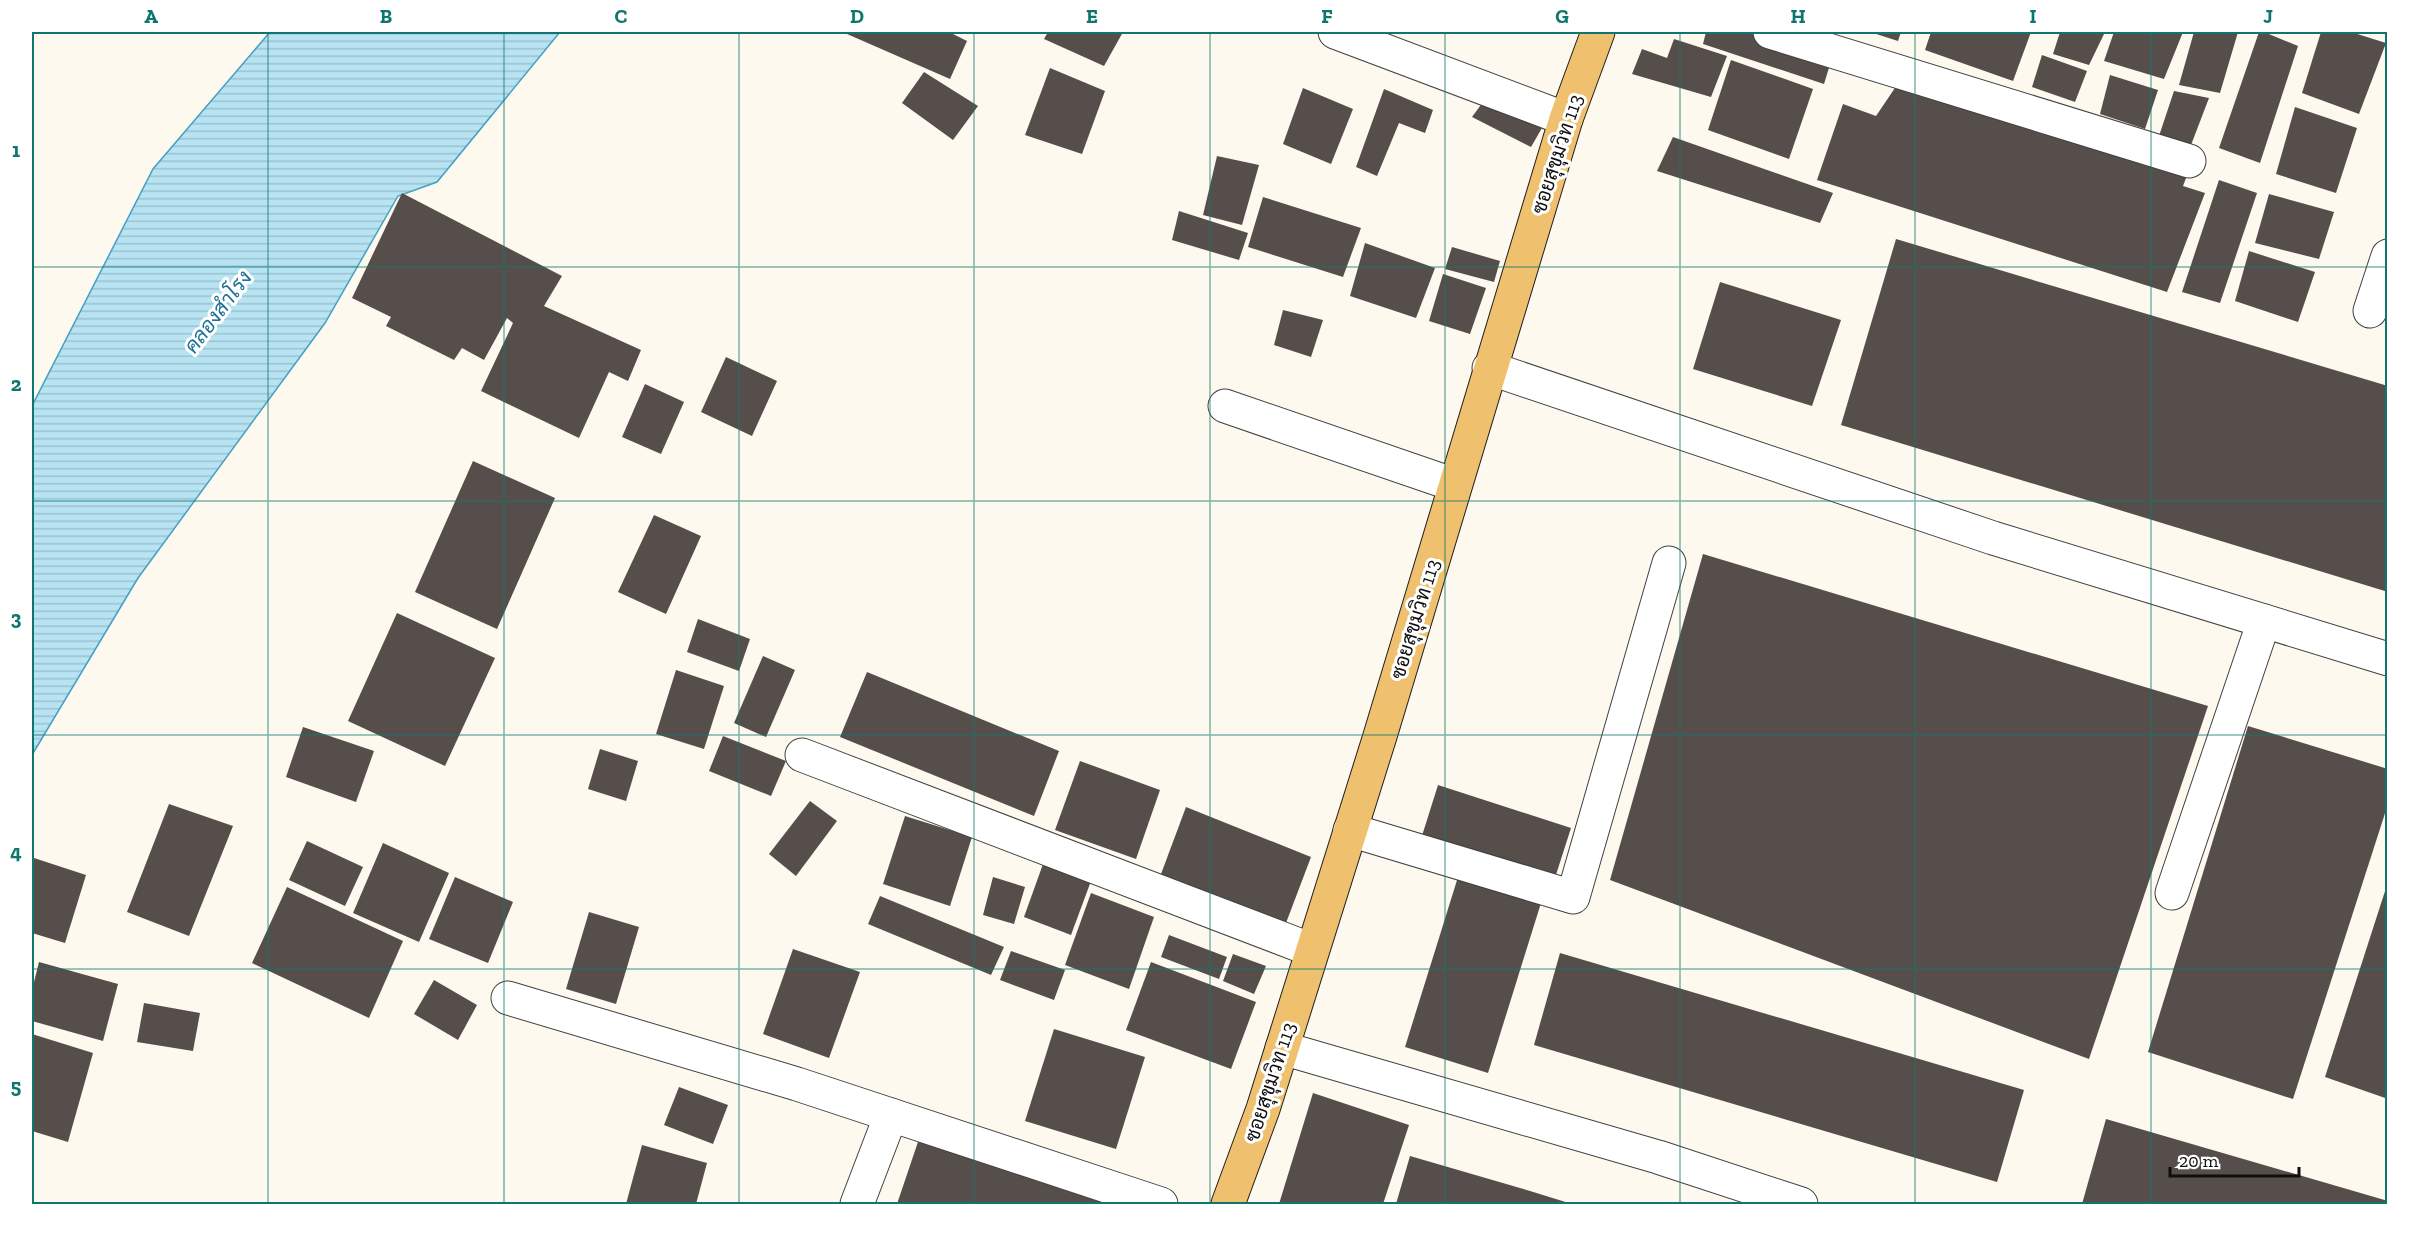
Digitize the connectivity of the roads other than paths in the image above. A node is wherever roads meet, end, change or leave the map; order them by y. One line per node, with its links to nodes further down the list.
1 (1335, 32): 4 (street)
2 (1598, 32): 4 (main road, ซอยสุขุมวิท 113)
3 (1770, 32): 5 (street)
4 (1566, 119): 8 (main road, ซอยสุขุมวิท 113)
5 (2189, 161)
6 (2388, 256): 7 (street)
7 (2370, 311)
8 (1489, 368): 10 (main road, ซอยสุขุมวิท 113); 12 (street)
9 (1225, 406): 10 (street)
10 (1455, 485): 15 (main road, ซอยสุขุมวิท 113)
11 (1669, 563): 15 (street)
12 (2264, 621): 13 (street); 16 (street)
13 (2388, 659)
14 (802, 755): 17 (street)
15 (1350, 830): 17 (main road, ซอยสุขุมวิท 113)
16 (2172, 893)
17 (1312, 950): 19 (main road, ซอยสุขุมวิท 113)
18 (508, 998): 20 (street)
19 (1282, 1048): 23 (main road, ซอยสุขุมวิท 113); 24 (street)
20 (891, 1115): 21 (street); 22 (street)
21 (857, 1204)
22 (1161, 1204)
23 (1228, 1204)
24 (1801, 1204)

